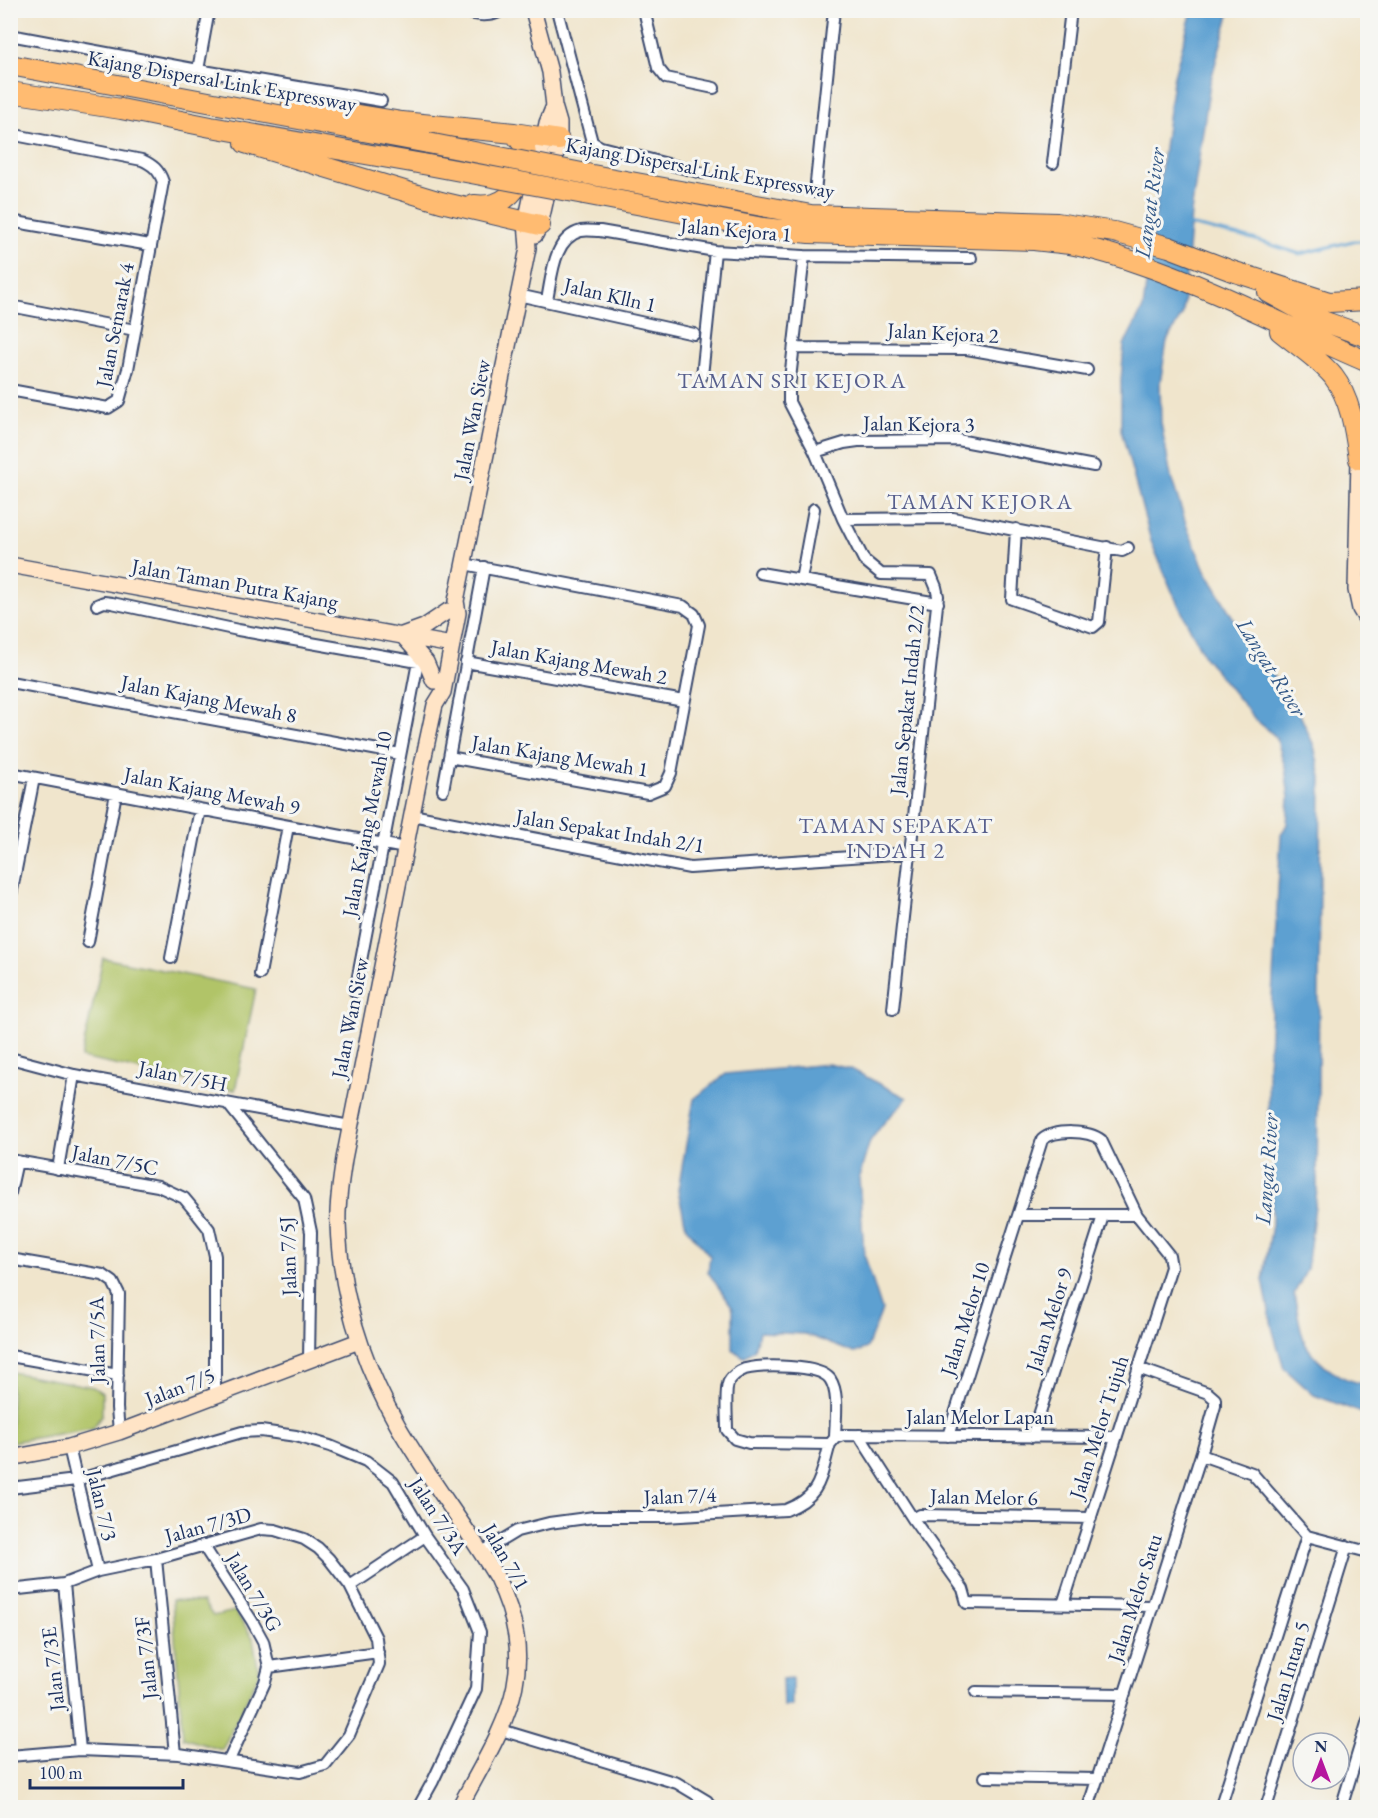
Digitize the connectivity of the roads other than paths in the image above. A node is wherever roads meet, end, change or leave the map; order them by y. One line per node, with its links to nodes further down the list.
1 (208, 10): 11 (street)
2 (455, 10): 8 (street)
3 (533, 10): 19 (street, Jalan Wan Siew)
4 (557, 10): 21 (street)
5 (644, 10): 12 (street)
6 (834, 10): 22 (street)
7 (1071, 10): 20 (street)
8 (501, 11)
9 (10, 35): 11 (street)
10 (10, 65): 14 (highway, Kajang Dispersal Link Expressway)
11 (198, 70): 15 (street)
12 (714, 88)
13 (10, 92): 16 (highway, Kajang Dispersal Link Expressway)
14 (161, 93): 17 (highway); 30 (highway, Kajang Dispersal Link Expressway, bridge)
15 (381, 101)
16 (176, 121): 23 (highway); 35 (highway, Kajang Dispersal Link Expressway, bridge)
17 (514, 133): 19 (highway); 23 (highway)
18 (10, 134): 26 (street, Jalan Semarak 4)
19 (552, 139): 25 (street, Jalan Wan Siew)
20 (1053, 163)
21 (703, 172)
22 (815, 192)
23 (441, 202): 25 (highway)
24 (10, 221): 26 (street)
25 (533, 224): 31 (street, Jalan Wan Siew)
26 (150, 245): 36 (street, Jalan Semarak 4)
27 (715, 251): 28 (street, Jalan Kejora 1); 32 (street, Jalan Kejora 1); 42 (street)
28 (804, 256): 29 (street, Jalan Kejora 1); 39 (street)
29 (971, 258)
30 (1232, 271): 33 (highway); 38 (highway, Kajang Dispersal Link Expressway)
31 (518, 295): 32 (street, Jalan Klln 1); 53 (street, Jalan Wan Siew)
32 (547, 300): 37 (street, Jalan Klln 1)
33 (1368, 300)
34 (10, 306): 36 (street)
35 (1255, 310): 40 (highway, Kajang Dispersal Link Expressway); 46 (highway)
36 (135, 330): 43 (street, Jalan Semarak 4)
37 (693, 334)
38 (1368, 337)
39 (795, 348): 41 (street, Jalan Kejora 2); 45 (street)
40 (1368, 362)
41 (1087, 370)
42 (702, 376)
43 (10, 390)
44 (1368, 439): 46 (highway)
45 (815, 452): 47 (street, Jalan Kejora 3); 49 (street)
46 (1359, 459): 61 (street)
47 (1094, 466)
48 (814, 508): 57 (street)
49 (843, 519): 50 (street); 58 (street, Jalan Sepakat Indah 2/2)
50 (1016, 529): 51 (street); 51 (street)
51 (1107, 547): 52 (street)
52 (1128, 548)
53 (464, 564): 55 (street, Jalan Kajang Mewah 1); 60 (street, Jalan Wan Siew)
54 (10, 565): 62 (street, Jalan Taman Putra Kajang)
55 (484, 567): 64 (street, Jalan Kajang Mewah 1); 67 (street, Jalan Kajang Mewah 1)
56 (760, 573): 57 (street)
57 (801, 580): 58 (street)
58 (938, 603): 80 (street, Jalan Sepakat Indah 2/2)
59 (97, 605): 69 (street, Jalan Kajang Mewah 10)
60 (452, 606): 62 (street); 63 (street, Jalan Wan Siew)
61 (1368, 622)
62 (402, 636): 63 (street, Jalan Taman Putra Kajang); 65 (street)
63 (446, 644): 65 (street, Jalan Wan Siew); 68 (street, Jalan Wan Siew)
64 (466, 662): 67 (street, Jalan Kajang Mewah 2); 70 (street, Jalan Kajang Mewah 1)
65 (434, 681): 68 (street, Jalan Wan Siew)
66 (10, 682): 69 (street, Jalan Kajang Mewah 8)
67 (684, 701): 70 (street, Jalan Kajang Mewah 1)
68 (435, 705): 76 (street, Jalan Wan Siew)
69 (400, 754): 78 (street, Jalan Kajang Mewah 10)
70 (449, 757): 73 (street, Jalan Kajang Mewah 1)
71 (10, 773): 72 (street, Jalan Kajang Mewah 9)
72 (34, 777): 74 (street, Jalan Kajang Mewah 9); 81 (street)
73 (443, 790)
74 (116, 793): 75 (street, Jalan Kajang Mewah 9); 82 (street)
75 (200, 809): 77 (street, Jalan Kajang Mewah 9); 83 (street)
76 (412, 815): 79 (street, Jalan Wan Siew); 80 (street, Jalan Sepakat Indah 2/1)
77 (288, 826): 78 (street, Jalan Kajang Mewah 9); 84 (street)
78 (383, 844): 79 (street, Jalan Kajang Mewah 9); 85 (street, Jalan Kajang Mewah 10)
79 (405, 848): 90 (street, Jalan Wan Siew)
80 (910, 853): 86 (street, Jalan Sepakat Indah 2/2)
81 (10, 900)
82 (88, 942)
83 (171, 958)
84 (260, 974)
85 (355, 992)
86 (893, 1009)
87 (10, 1058): 88 (street, Jalan 7/5H)
88 (74, 1075): 89 (street, Jalan 7/5H); 92 (street)
89 (228, 1104): 90 (street, Jalan 7/5H); 100 (street, Jalan 7/5J)
90 (350, 1126): 98 (street, Jalan Wan Siew)
91 (14, 1161): 92 (street, Jalan 7/5C); 93 (street)
92 (58, 1168): 103 (street, Jalan 7/5C)
93 (10, 1193)
94 (1020, 1215): 95 (street, Jalan Melor 10); 96 (street); 106 (street, Jalan Melor 10)
95 (1137, 1215): 96 (street); 101 (street, Jalan Melor Tujuh)
96 (1103, 1216): 107 (street, Jalan Melor 9)
97 (10, 1259): 102 (street, Jalan 7/5A)
98 (359, 1341): 100 (street, Jalan 7/5); 121 (street, Jalan 7/1)
99 (10, 1356): 102 (street)
100 (309, 1360): 103 (street, Jalan 7/5)
101 (1138, 1368): 108 (street, Jalan Melor Tujuh); 111 (street, Jalan Melor Satu)
102 (117, 1375): 104 (street, Jalan 7/5A)
103 (215, 1396): 104 (street, Jalan 7/5)
104 (119, 1432): 110 (street, Jalan 7/5)
105 (859, 1436): 106 (street, Jalan Melor Lapan); 109 (street, Jalan Melor Lapan); 116 (street)
106 (948, 1436): 107 (street, Jalan Melor Lapan)
107 (1032, 1437): 108 (street, Jalan Melor Lapan)
108 (1116, 1437): 115 (street, Jalan Melor Tujuh)
109 (836, 1439): 109 (street, Jalan Melor Lapan); 121 (street, Jalan 7/4)
110 (69, 1447): 112 (street, Jalan 7/5); 113 (street, Jalan 7/3)
111 (1201, 1455): 118 (street); 129 (street, Jalan Melor Satu)
112 (10, 1458)
113 (76, 1480): 114 (street, Jalan 7/3A); 117 (street, Jalan 7/3A); 124 (street, Jalan 7/3)
114 (10, 1488)
115 (1090, 1518): 116 (street, Jalan Melor 6); 128 (street, Jalan Melor Tujuh)
116 (913, 1519): 128 (street)
117 (425, 1536): 126 (street); 143 (street, Jalan 7/3A)
118 (1307, 1536): 120 (street); 147 (street)
119 (203, 1545): 123 (street, Jalan 7/3D); 126 (street, Jalan 7/3D); 131 (street, Jalan 7/3G)
120 (1347, 1546): 122 (street); 148 (street, Jalan Intan 5)
121 (482, 1552): 135 (street, Jalan 7/1)
122 (1368, 1552)
123 (156, 1560): 124 (street, Jalan 7/3D); 138 (street, Jalan 7/3F)
124 (98, 1571): 125 (street, Jalan 7/3D)
125 (64, 1584): 127 (street, Jalan 7/3D); 137 (street, Jalan 7/3E)
126 (350, 1586): 130 (street, Jalan 7/3D)
127 (10, 1590)
128 (1063, 1604): 129 (street)
129 (1153, 1606): 133 (street, Jalan Melor Satu)
130 (378, 1652): 131 (street); 140 (street, Jalan 7/3D)
131 (269, 1667): 140 (street, Jalan 7/3G)
132 (976, 1692): 133 (street)
133 (1125, 1694): 142 (street, Jalan Melor Satu)
134 (1368, 1720): 136 (street)
135 (501, 1730): 144 (street, Jalan 7/1); 145 (street)
136 (1363, 1744): 149 (street)
137 (81, 1750): 138 (street, Jalan 7/3D); 139 (street, Jalan 7/3D)
138 (175, 1754): 140 (street, Jalan 7/3D)
139 (10, 1756)
140 (229, 1760)
141 (985, 1777): 142 (street)
142 (1098, 1779): 146 (street, Jalan Melor Satu)
143 (418, 1808)
144 (459, 1808)
145 (711, 1808)
146 (1089, 1808)
147 (1220, 1808)
148 (1266, 1808)
149 (1341, 1808)

